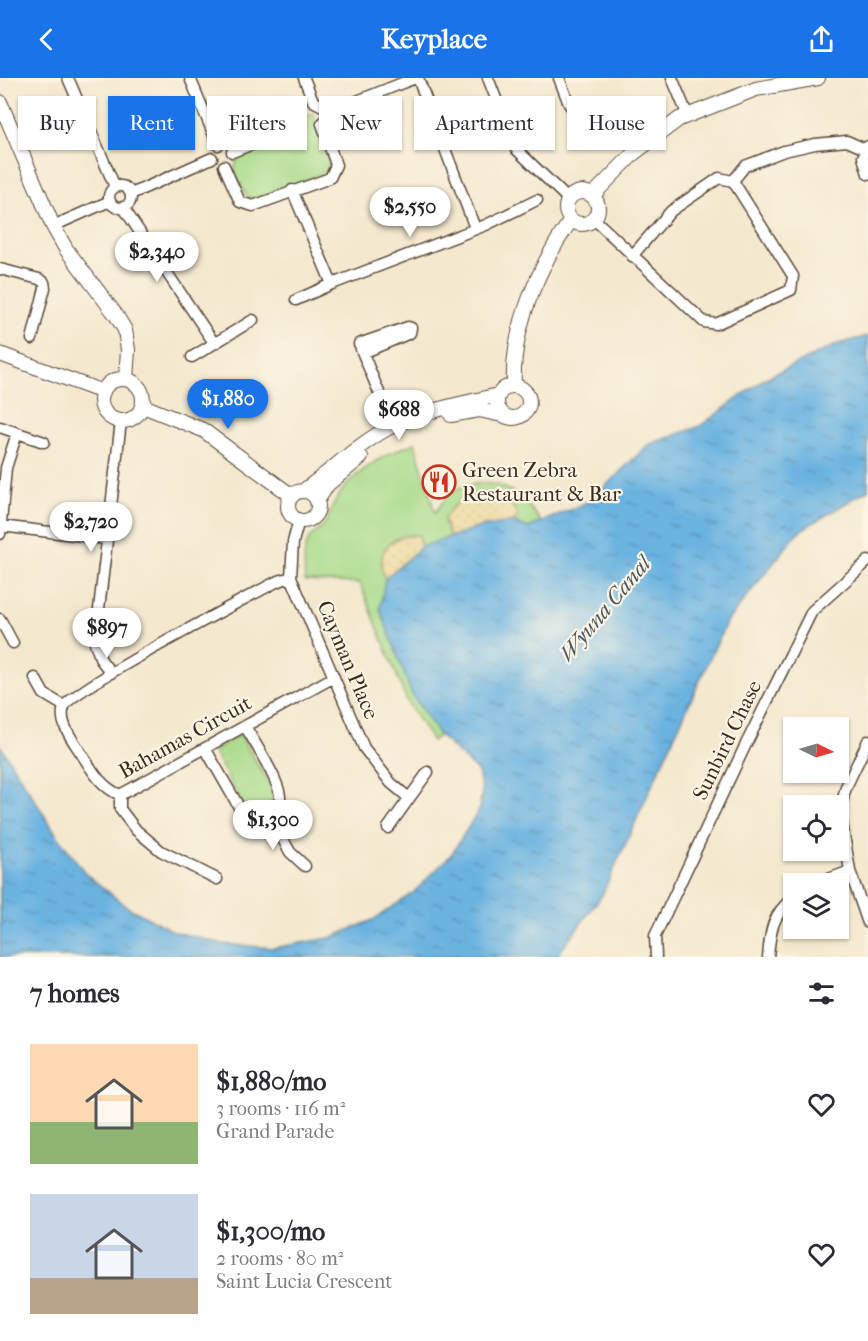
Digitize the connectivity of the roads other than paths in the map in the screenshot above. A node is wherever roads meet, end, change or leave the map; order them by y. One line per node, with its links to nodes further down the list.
1 (68, 78): 24 (street)
2 (190, 78): 14 (street)
3 (304, 78): 12 (street)
4 (416, 78): 9 (street); 35 (street)
5 (488, 78): 28 (street)
6 (559, 78): 10 (street)
7 (672, 78): 13 (street)
8 (818, 78): 13 (street)
9 (370, 96)
10 (567, 99)
11 (0, 102): 34 (street)
12 (319, 103)
13 (688, 116): 27 (street)
14 (207, 119)
15 (867, 147): 22 (street); 23 (street)
16 (213, 150): 20 (street)
17 (237, 150): 19 (street)
18 (331, 150): 25 (street)
19 (232, 152): 21 (street)
20 (212, 158): 21 (street); 26 (street)
21 (224, 165): 25 (street)
22 (868, 174)
23 (734, 182): 36 (street); 36 (street)
24 (115, 187): 26 (street); 29 (street)
25 (292, 190): 38 (street)
26 (131, 194): 31 (street)
27 (592, 196): 28 (street); 32 (street)
28 (569, 200): 33 (street)
29 (110, 201): 31 (street); 34 (street)
30 (537, 201): 35 (street)
31 (123, 207): 42 (street)
32 (594, 219): 33 (street); 36 (street)
33 (571, 220): 47 (street)
34 (53, 226): 46 (street)
35 (475, 228): 38 (street)
36 (632, 256)
37 (0, 269): 41 (street)
38 (332, 284): 39 (street)
39 (296, 300)
40 (253, 320): 42 (street)
41 (32, 339)
42 (214, 343): 45 (street)
43 (360, 345): 53 (street)
44 (0, 354): 48 (street)
45 (192, 357)
46 (126, 379): 48 (street); 50 (street)
47 (514, 386): 49 (street); 51 (street)
48 (103, 392): 52 (street)
49 (498, 395): 51 (street); 53 (street)
50 (143, 406): 52 (street); 57 (street)
51 (502, 415): 58 (street)
52 (121, 421): 61 (street)
53 (393, 426): 57 (street)
54 (0, 427): 55 (street)
55 (17, 433): 56 (street); 60 (street)
56 (44, 442)
57 (297, 494): 58 (street); 59 (street)
58 (317, 501): 59 (street)
59 (299, 520): 63 (street, Cayman Place)
60 (1, 530): 61 (street)
61 (107, 539): 66 (street)
62 (868, 561): 76 (street, Sunbird Chase)
63 (291, 577): 66 (street); 67 (street, Cayman Place)
64 (0, 618): 65 (street)
65 (13, 644)
66 (111, 673): 69 (street)
67 (334, 677): 70 (street, Bahamas Circuit); 75 (street, Cayman Place)
68 (35, 678): 69 (street)
69 (64, 706): 74 (street, Bahamas Circuit)
70 (244, 726): 72 (street, Bahamas Circuit); 78 (street)
71 (868, 741): 81 (street)
72 (205, 748): 74 (street, Bahamas Circuit); 78 (street)
73 (428, 772): 75 (street)
74 (120, 795): 83 (street)
75 (409, 798): 79 (street)
76 (717, 806): 77 (street); 86 (street, Sunbird Chase)
77 (728, 811)
78 (268, 814): 80 (street)
79 (388, 828)
80 (305, 866)
81 (850, 871): 82 (street); 85 (street)
82 (845, 873)
83 (217, 879)
84 (783, 907): 87 (street)
85 (868, 924)
86 (656, 957)
87 (768, 957)

